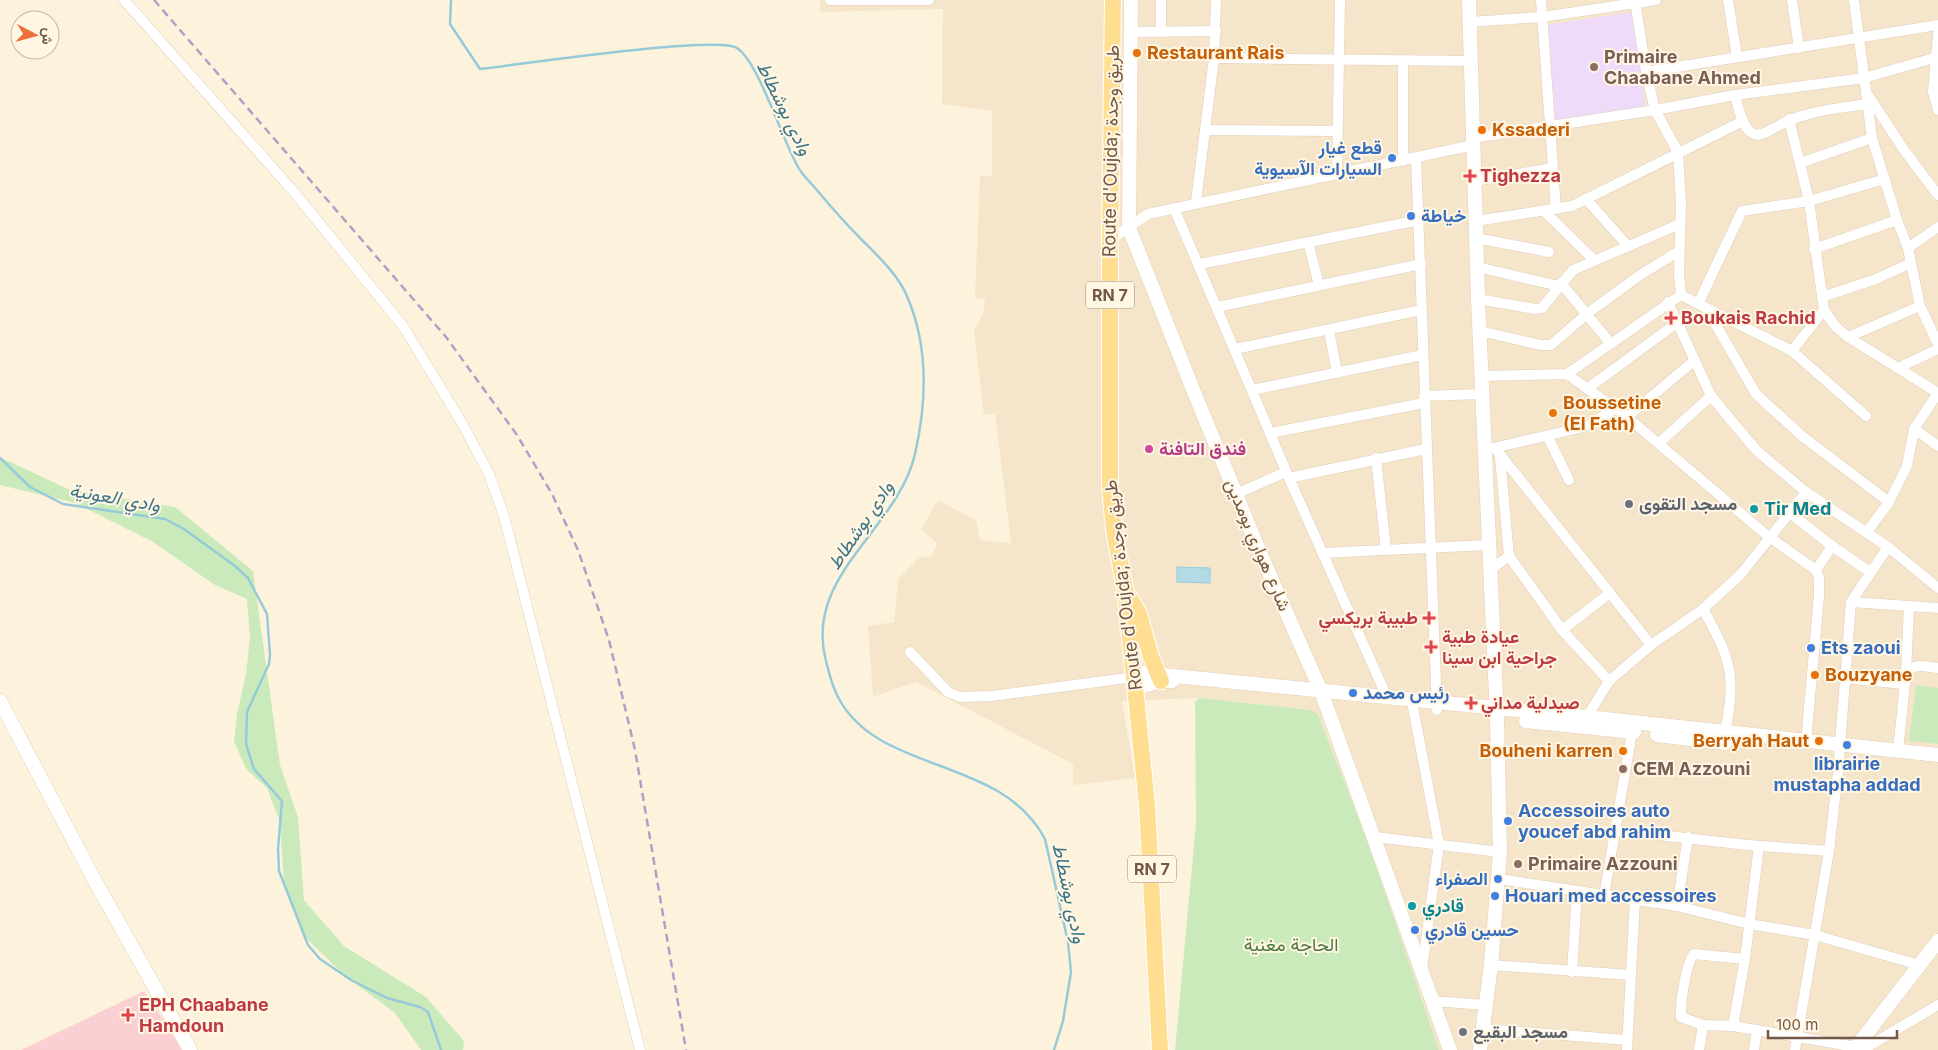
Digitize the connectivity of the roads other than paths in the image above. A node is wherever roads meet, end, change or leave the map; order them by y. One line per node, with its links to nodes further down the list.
1 (124, 0): 208 (street)
2 (830, 0): 15 (street)
3 (929, 0): 15 (street)
4 (1113, 0): 70 (main road, Route d'Oujda; طريق وجدة / RN 7)
5 (1131, 0): 21 (street, شارع هواري بومدين)
6 (1161, 0): 22 (street)
7 (1216, 0): 20 (street)
8 (1340, 0): 28 (street)
9 (1469, 0): 18 (street)
10 (1541, 0): 17 (street)
11 (1656, 0): 16 (street)
12 (1728, 0): 26 (street)
13 (1792, 0): 25 (street)
14 (1854, 0): 24 (street)
15 (879, 1)
16 (1635, 2): 17 (street); 32 (street)
17 (1542, 17): 18 (street); 41 (street)
18 (1470, 22): 31 (street)
19 (1938, 25): 24 (street)
20 (1216, 31): 22 (street); 27 (street)
21 (1131, 32): 22 (street); 58 (street, شارع هواري بومدين)
22 (1161, 32)
23 (1938, 34): 29 (street)
24 (1860, 39): 25 (street); 33 (street)
25 (1799, 48): 26 (street)
26 (1737, 57): 32 (street)
27 (1214, 58): 28 (street); 42 (street)
28 (1339, 58): 30 (street); 43 (street)
29 (1934, 58): 33 (street); 38 (street)
30 (1403, 60): 31 (street); 48 (street)
31 (1472, 61): 45 (street)
32 (1646, 72): 37 (street)
33 (1864, 78): 34 (street); 35 (street)
34 (1866, 91): 36 (street); 54 (street)
35 (1735, 95): 37 (street); 40 (street)
36 (1867, 104): 39 (street); 44 (street)
37 (1655, 110): 41 (street); 46 (street)
38 (1938, 110)
39 (1788, 119): 40 (street); 49 (street)
40 (1744, 121): 46 (street)
41 (1550, 126): 45 (street); 50 (street)
42 (1204, 130): 43 (street); 57 (street)
43 (1337, 130): 51 (street)
44 (1872, 138): 49 (street); 52 (street)
45 (1474, 141): 47 (street); 53 (street)
46 (1678, 152): 55 (street); 66 (street)
47 (1416, 158): 48 (street); 63 (street)
48 (1404, 161): 51 (street)
49 (1800, 163): 56 (street)
50 (1553, 168): 53 (street); 60 (street)
51 (1337, 174): 57 (street)
52 (1885, 178): 56 (street); 64 (street)
53 (1475, 182): 65 (street)
54 (1938, 195)
55 (1586, 199): 60 (street); 72 (street)
56 (1809, 201): 74 (street); 88 (street)
57 (1196, 202): 59 (street)
58 (1129, 205): 62 (street); 68 (street, شارع هواري بومدين)
59 (1174, 208): 62 (street); 79 (street)
60 (1556, 209): 61 (street)
61 (1544, 212): 65 (street); 77 (street)
62 (1148, 214): 68 (street)
63 (1419, 220): 71 (street); 80 (street)
64 (1897, 220): 73 (street); 74 (street)
65 (1476, 221): 69 (street)
66 (1680, 224): 72 (street); 75 (street)
67 (1938, 227): 73 (street)
68 (1130, 228): 70 (street); 130 (street, شارع هواري بومدين)
69 (1476, 238): 76 (street); 81 (street)
70 (1110, 240): 146 (main road, Route d'Oujda; طريق وجدة / RN 7)
71 (1308, 242): 79 (street); 83 (street)
72 (1628, 246): 77 (street)
73 (1908, 248): 78 (street)
74 (1814, 249): 85 (street)
75 (1679, 251): 84 (street); 93 (street)
76 (1549, 252)
77 (1594, 260): 82 (street)
78 (1911, 263): 85 (street); 89 (street)
79 (1200, 264): 90 (street)
80 (1421, 264): 83 (street); 91 (street)
81 (1477, 267): 82 (street); 86 (street)
82 (1560, 284): 86 (street); 93 (street)
83 (1319, 285): 90 (street)
84 (1681, 294): 87 (street); 88 (street)
85 (1822, 297): 92 (street)
86 (1478, 299): 97 (street)
87 (1668, 302): 94 (street); 99 (street)
88 (1702, 306): 103 (street); 131 (street)
89 (1920, 306): 96 (street); 98 (street)
90 (1217, 307): 101 (street)
91 (1421, 310): 95 (street); 104 (street)
92 (1824, 310): 98 (street); 103 (street)
93 (1588, 314): 97 (street); 99 (street)
94 (1678, 322): 105 (street); 110 (street)
95 (1329, 330): 101 (street); 107 (street)
96 (1935, 330): 100 (street)
97 (1480, 331): 109 (street)
98 (1848, 337): 106 (street)
99 (1611, 344): 108 (street)
100 (1938, 344)
101 (1234, 349): 111 (street)
102 (1938, 349): 106 (street)
103 (1792, 351): 117 (street)
104 (1422, 355): 107 (street); 115 (street)
105 (1695, 360): 114 (street); 118 (street)
106 (1898, 368): 112 (street)
107 (1337, 373): 111 (street)
108 (1567, 374): 109 (street); 110 (street)
109 (1482, 376): 113 (street)
110 (1587, 389): 116 (street)
111 (1252, 390): 120 (street)
112 (1938, 393): 119 (street)
113 (1482, 394): 115 (street); 125 (street)
114 (1712, 396): 122 (street); 129 (street)
115 (1424, 400): 120 (street); 124 (street)
116 (1615, 408): 118 (street); 121 (street)
117 (1866, 416)
118 (1627, 418): 122 (street)
119 (1914, 429): 123 (street); 131 (street)
120 (1270, 433): 127 (street)
121 (1548, 437): 125 (street); 128 (street)
122 (1658, 443): 134 (street)
123 (1938, 446)
124 (1426, 449): 126 (street); 138 (street)
125 (1494, 451): 135 (street); 141 (street); 147 (street)
126 (1376, 458): 127 (street); 139 (street)
127 (1288, 475): 130 (street); 140 (street)
128 (1569, 480)
129 (1806, 492): 132 (street); 133 (street)
130 (1236, 494): 162 (street, شارع هواري بومدين)
131 (1889, 502): 133 (street)
132 (1790, 513): 134 (street); 136 (street)
133 (1867, 532): 137 (street)
134 (1769, 537): 143 (street); 150 (street)
135 (1488, 545): 138 (street); 142 (street)
136 (1832, 546): 143 (street); 144 (street)
137 (1888, 547): 144 (street); 145 (street)
138 (1431, 548): 139 (street); 165 (street)
139 (1386, 550): 140 (street)
140 (1322, 553): 163 (street)
141 (1509, 556): 142 (street); 152 (street)
142 (1490, 570): 167 (street)
143 (1816, 570): 171 (street)
144 (1870, 572): 148 (street)
145 (1938, 588)
146 (1124, 589): 157 (main road); 159 (main road, Route d'Oujda; طريق وجدة / RN 7)
147 (1610, 593): 152 (street); 153 (street)
148 (1851, 602): 149 (street); 158 (street)
149 (1909, 606): 151 (street); 156 (street)
150 (1703, 608): 153 (street); 170 (street)
151 (1938, 608)
152 (1562, 630): 160 (street)
153 (1651, 645): 160 (street)
154 (910, 652): 159 (street)
155 (1938, 668): 156 (street)
156 (1906, 673): 161 (street)
157 (1160, 677): 159 (street); 162 (street)
158 (1844, 678): 161 (street); 172 (street)
159 (1134, 679): 209 (main road, Route d'Oujda; طريق وجدة / RN 7)
160 (1609, 681): 168 (street)
161 (1903, 684): 173 (street)
162 (1322, 694): 163 (street); 166 (street); 177 (street, شارع هواري بومدين)
163 (1386, 697): 165 (street)
164 (0, 701): 207 (street)
165 (1437, 706): 166 (street); 167 (street)
166 (1414, 708): 179 (street)
167 (1497, 713): 168 (street); 182 (street)
168 (1587, 722): 169 (street); 170 (street)
169 (1632, 732): 170 (street); 176 (street)
170 (1725, 738): 171 (street); 172 (street)
171 (1806, 742): 172 (street)
172 (1839, 750): 173 (street); 175 (street); 181 (street)
173 (1898, 751): 174 (street)
174 (1938, 755)
175 (1938, 764)
176 (1614, 830): 178 (street); 185 (street)
177 (1375, 837): 179 (street); 194 (street, شارع هواري بومدين)
178 (1688, 838): 180 (street); 187 (street)
179 (1440, 844): 182 (street); 194 (street)
180 (1759, 846): 181 (street); 188 (street)
181 (1829, 851): 189 (street)
182 (1500, 852): 183 (street)
183 (1499, 879): 184 (street); 192 (street)
184 (1577, 892): 185 (street); 195 (street)
185 (1604, 896): 186 (street)
186 (1635, 899): 187 (street); 196 (street)
187 (1677, 906): 188 (street)
188 (1749, 924): 189 (street); 191 (street)
189 (1815, 935): 193 (street); 204 (street)
190 (1938, 941): 193 (street)
191 (1745, 959): 200 (street); 201 (street)
192 (1491, 965): 195 (street); 199 (street)
193 (1919, 965): 206 (street)
194 (1422, 972): 197 (street, شارع هواري بومدين)
195 (1572, 972): 196 (street)
196 (1631, 975): 205 (street)
197 (1432, 1001): 199 (street); 210 (street, شارع هواري بومدين)
198 (1938, 1005): 206 (street)
199 (1486, 1006): 202 (street)
200 (1703, 1025): 201 (street); 212 (street)
201 (1733, 1026): 203 (street)
202 (1484, 1029): 205 (street); 211 (street)
203 (1756, 1030): 204 (street); 213 (street)
204 (1797, 1037): 206 (street); 214 (street)
205 (1627, 1045)
206 (1857, 1049)
207 (190, 1050)
208 (640, 1050)
209 (1160, 1050)
210 (1450, 1050)
211 (1480, 1050)
212 (1699, 1050)
213 (1754, 1050)
214 (1795, 1050)

